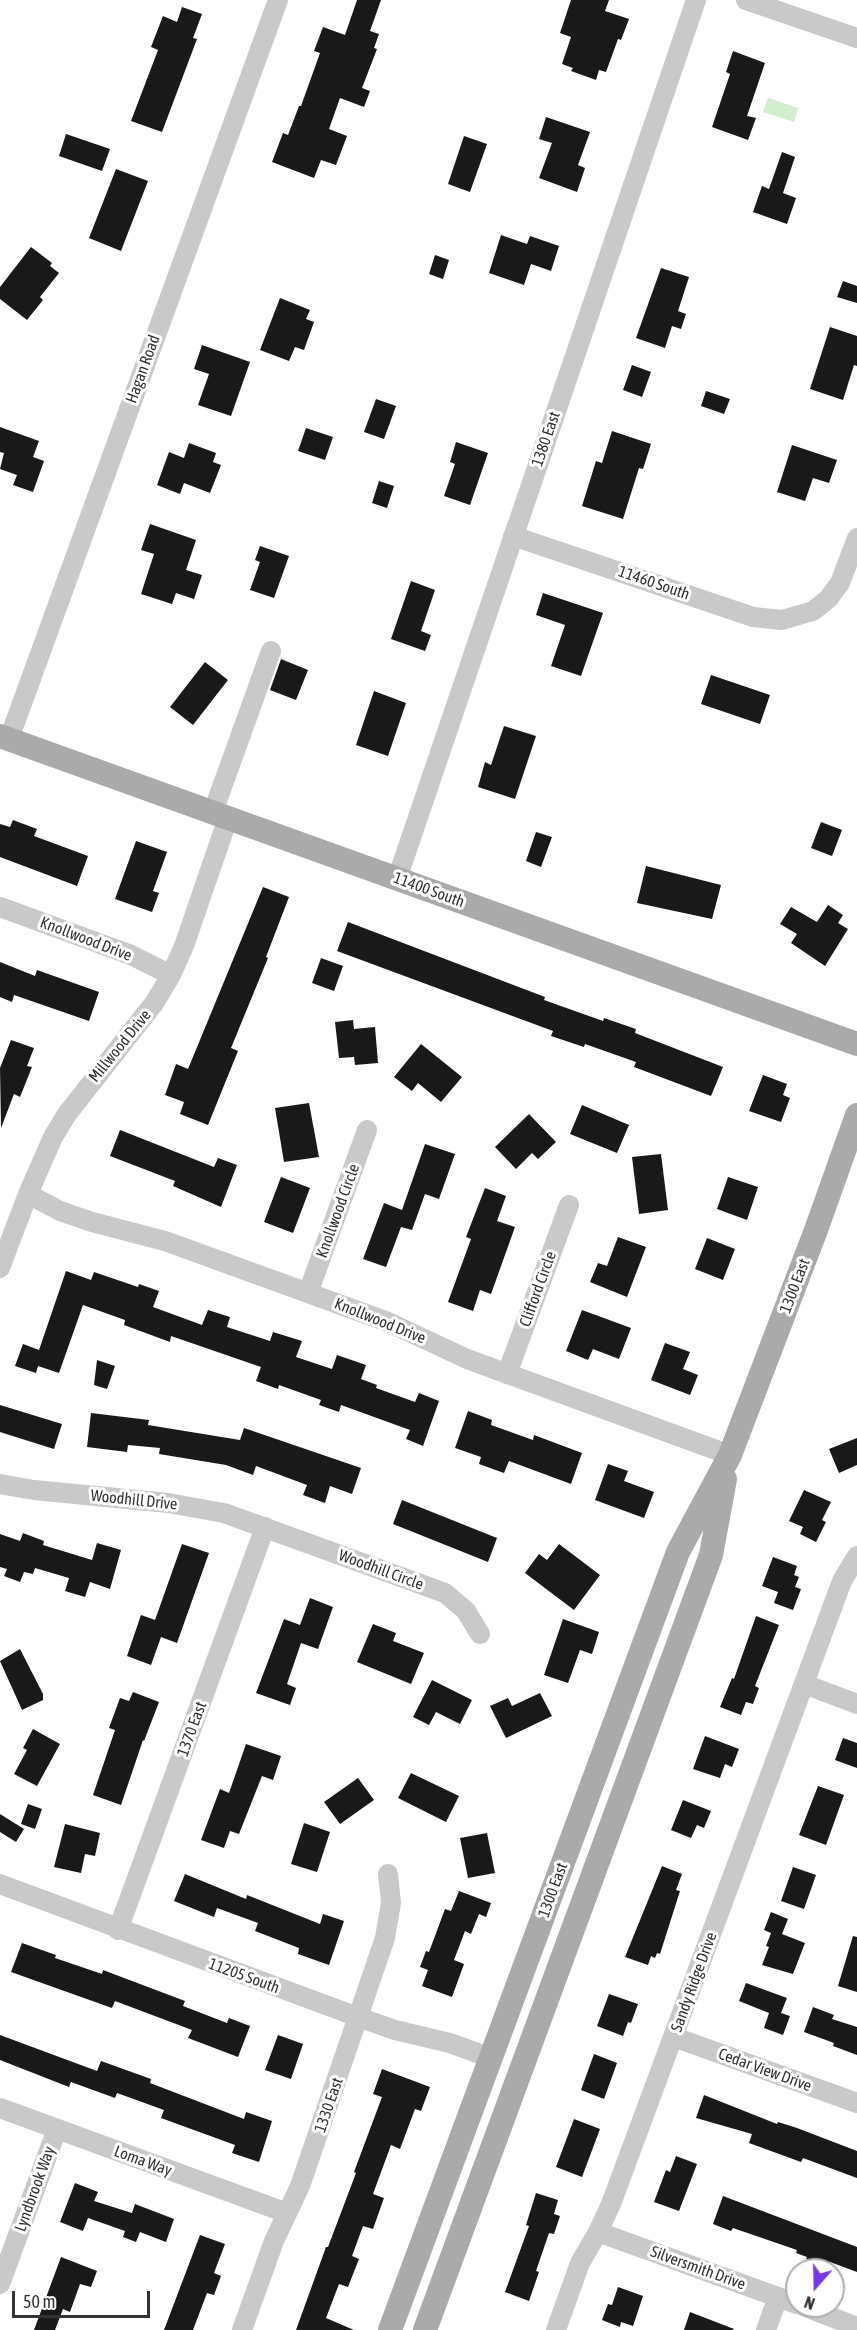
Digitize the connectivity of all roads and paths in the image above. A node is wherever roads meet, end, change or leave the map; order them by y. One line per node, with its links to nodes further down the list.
1 (278, 0): 8 (street, Hagan Road)
2 (696, 0): 5 (street, 1380 East)
3 (746, 0): 4 (street)
4 (857, 38)
5 (513, 536): 6 (street, 11460 South); 10 (street, 1380 East)
6 (857, 538)
7 (271, 651): 9 (street, Millwood Drive)
8 (5, 737): 9 (main road, 11400 South)
9 (220, 815): 10 (main road, 11400 South); 12 (street, Millwood Drive)
10 (397, 879): 13 (main road, 11400 South)
11 (0, 907): 12 (street, Knollwood Drive)
12 (171, 975): 16 (street, Millwood Drive)
13 (857, 1044)
14 (857, 1115): 21 (main road, 1300 East)
15 (367, 1130): 19 (street, Knollwood Circle)
16 (28, 1194): 18 (street, Millwood Drive); 19 (street, Knollwood Drive)
17 (570, 1204): 20 (street, Clifford Circle)
18 (0, 1268)
19 (308, 1293): 20 (street, Knollwood Drive)
20 (507, 1374): 21 (street, Knollwood Drive)
21 (730, 1455): 33 (main road, 1300 East); 46 (main road, 1300 East)
22 (0, 1484): 23 (street, Woodhill Drive)
23 (265, 1527): 25 (street, Woodhill Circle); 30 (street, 1370 East)
24 (857, 1556): 26 (street, Sandy Ridge Drive)
25 (480, 1634)
26 (804, 1684): 27 (street); 32 (street, Sandy Ridge Drive)
27 (857, 1704)
28 (388, 1874): 31 (street, 1330 East)
29 (0, 1884): 30 (street, 11205 South)
30 (118, 1930): 31 (street, 11205 South)
31 (358, 2017): 33 (street, 11205 South); 37 (street, 1330 East)
32 (674, 2037): 34 (street, Cedar View Drive); 38 (street, Sandy Ridge Drive)
33 (491, 2058): 45 (main road, 1300 East)
34 (857, 2103)
35 (0, 2108): 36 (street, Loma Way)
36 (57, 2129): 37 (street, Loma Way); 39 (street, Lyndbrook Way)
37 (287, 2213): 44 (street, 1330 East)
38 (598, 2232): 40 (street, Silversmith Drive); 47 (street, Sandy Ridge Drive)
39 (0, 2284)
40 (778, 2297): 41 (street, Silversmith Drive); 48 (street)
41 (785, 2300)
42 (834, 2318): 43 (street)
43 (857, 2327)
44 (242, 2330)
45 (390, 2330)
46 (425, 2330)
47 (556, 2330)
48 (766, 2330)

